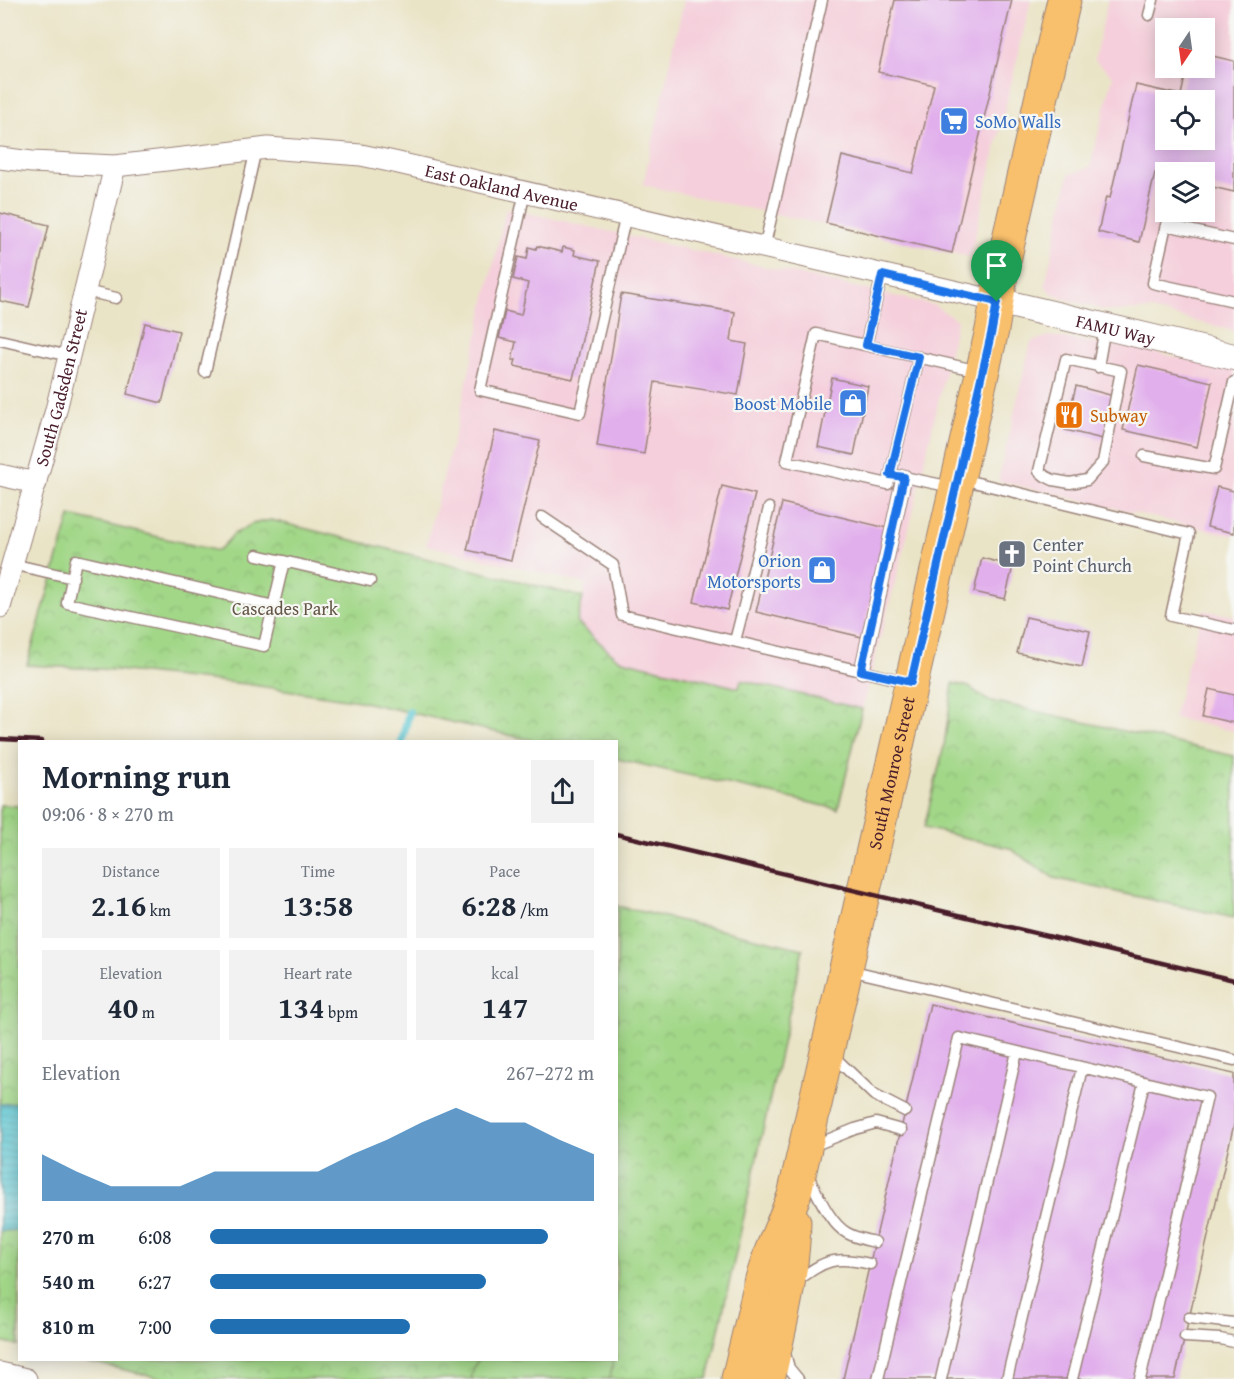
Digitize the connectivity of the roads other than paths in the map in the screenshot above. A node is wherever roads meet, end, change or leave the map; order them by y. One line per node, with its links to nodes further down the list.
1 (822, 0): 11 (lane)
2 (1064, 0): 16 (main road, South Monroe Street)
3 (1153, 0): 4 (lane)
4 (1149, 15)
5 (256, 149): 7 (street, East Oakland Avenue); 8 (street, East Oakland Avenue); 24 (lane)
6 (0, 158): 7 (street, East Oakland Avenue)
7 (115, 166): 13 (street, South Gadsden Street)
8 (525, 192): 9 (street, East Oakland Avenue); 9 (lane)
9 (626, 215): 11 (street, East Oakland Avenue)
10 (1234, 240): 15 (lane)
11 (764, 248): 12 (street, East Oakland Avenue)
12 (882, 275): 16 (street, East Oakland Avenue); 19 (lane)
13 (85, 291): 14 (lane); 20 (street, South Gadsden Street)
14 (116, 298)
15 (1234, 301)
16 (997, 302): 17 (street, FAMU Way); 25 (main road, South Monroe Street)
17 (1106, 327): 22 (street, FAMU Way); 23 (lane)
18 (0, 340): 20 (lane)
19 (866, 345): 21 (lane); 29 (lane)
20 (69, 356): 30 (street, South Gadsden Street)
21 (919, 357): 25 (lane); 29 (lane)
22 (1234, 357)
23 (1098, 367): 23 (lane)
24 (205, 372)
25 (982, 372): 31 (main road, South Monroe Street)
26 (1234, 382): 27 (lane)
27 (1144, 456)
28 (0, 475): 30 (street)
29 (897, 476): 31 (lane); 43 (street)
30 (36, 483): 36 (street, South Gadsden Street)
31 (957, 483): 41 (lane); 44 (main road, South Monroe Street)
32 (769, 508): 42 (lane)
33 (542, 517): 42 (lane)
34 (257, 555): 35 (lane)
35 (284, 561): 38 (lane); 39 (lane)
36 (12, 564): 37 (lane); 40 (street, South Gadsden Street)
37 (73, 578): 39 (lane); 39 (lane)
38 (370, 581)
39 (274, 606)
40 (0, 607)
41 (1234, 630)
42 (735, 641): 43 (lane)
43 (861, 671): 44 (lane)
44 (911, 682): 45 (main road, South Monroe Street)
45 (846, 970): 46 (main road, South Monroe Street); 48 (lane)
46 (827, 1051): 51 (lane); 53 (main road, South Monroe Street)
47 (1017, 1052): 49 (lane); 68 (lane); 69 (lane)
48 (1234, 1060)
49 (1082, 1068): 50 (lane); 70 (lane)
50 (1144, 1083): 71 (lane); 72 (lane)
51 (905, 1111)
52 (901, 1130): 53 (lane)
53 (803, 1157): 54 (main road, South Monroe Street); 55 (lane)
54 (794, 1196): 57 (main road, South Monroe Street); 65 (main road, South Monroe Street)
55 (875, 1242)
56 (870, 1264): 57 (lane)
57 (788, 1288): 60 (main road, South Monroe Street)
58 (1189, 1318): 59 (lane)
59 (1234, 1323)
60 (779, 1332): 66 (main road, South Monroe Street); 67 (lane)
61 (1185, 1337): 62 (lane)
62 (1234, 1342)
63 (0, 1373): 64 (street)
64 (26, 1379)
65 (738, 1379)
66 (768, 1379)
67 (798, 1379)
68 (878, 1379)
69 (941, 1379)
70 (1007, 1379)
71 (1072, 1379)
72 (1140, 1379)

